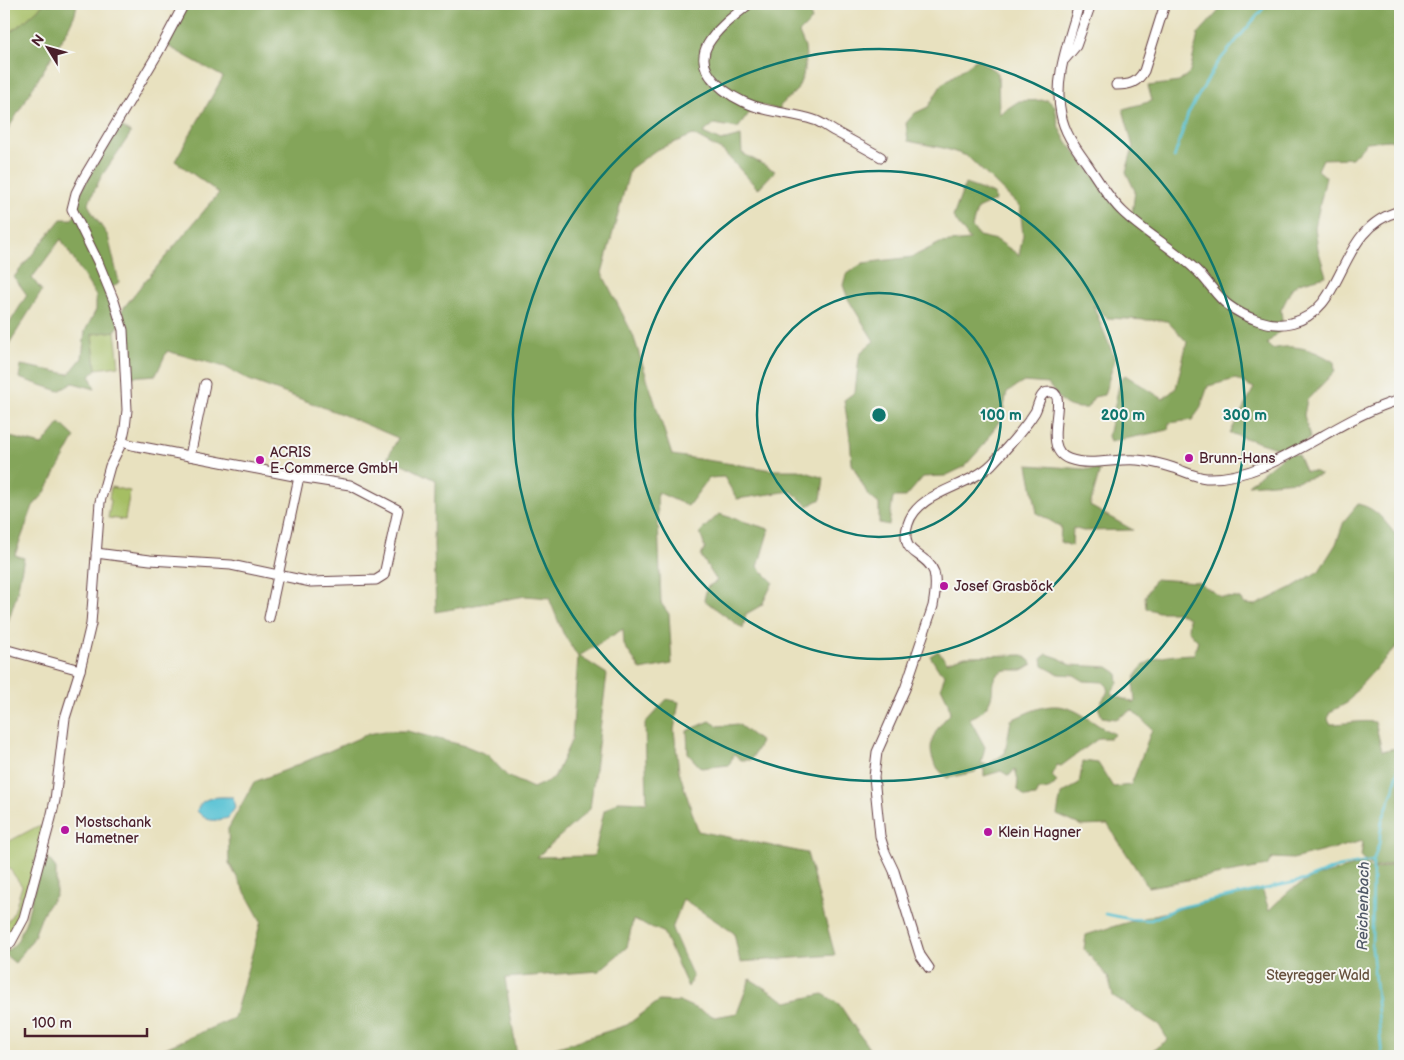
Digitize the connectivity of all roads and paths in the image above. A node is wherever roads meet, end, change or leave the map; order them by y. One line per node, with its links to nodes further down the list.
1 (184, 4): 12 (street)
2 (749, 4): 8 (street)
3 (1079, 4): 6 (street)
4 (1090, 4): 6 (street)
5 (1165, 4): 7 (street)
6 (1063, 61): 9 (street)
7 (1116, 85)
8 (881, 157)
9 (1400, 211)
10 (205, 384): 13 (street)
11 (1400, 400): 21 (street)
12 (122, 442): 13 (street); 15 (street)
13 (190, 456): 14 (street)
14 (298, 477): 16 (street); 16 (street)
15 (96, 553): 16 (street); 19 (street)
16 (278, 576): 17 (street)
17 (269, 618)
18 (4, 649): 19 (street)
19 (80, 670): 20 (street)
20 (4, 950)
21 (929, 968)

